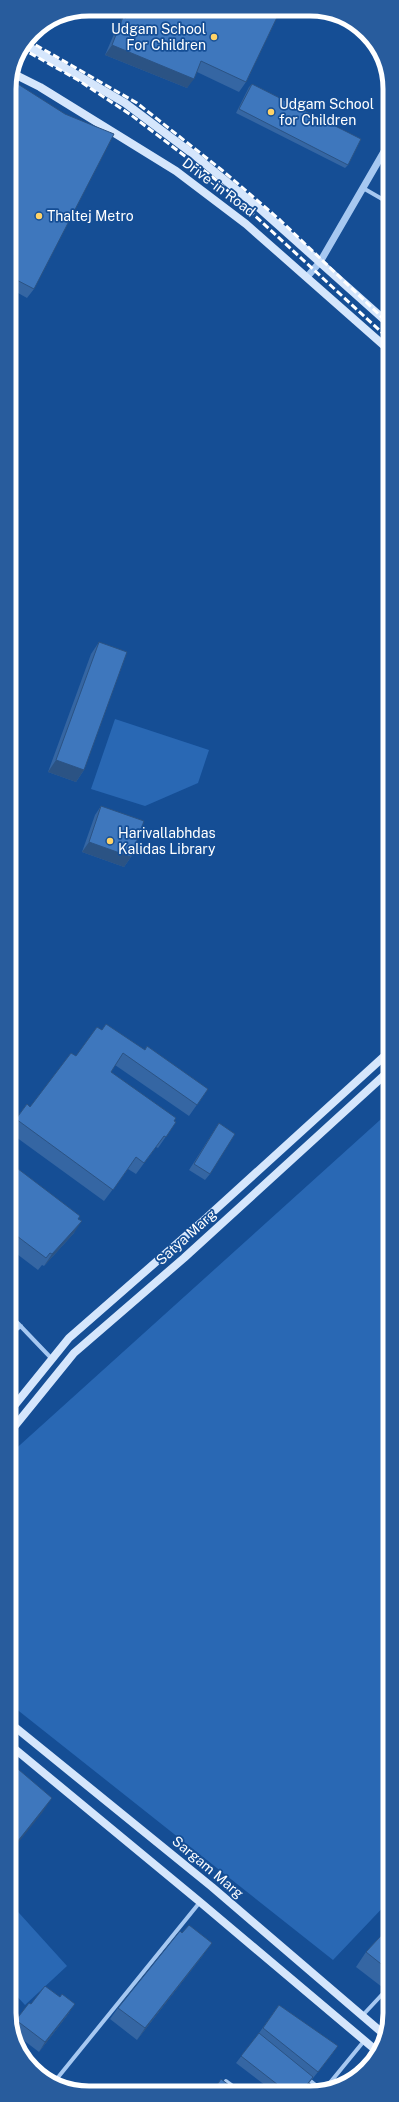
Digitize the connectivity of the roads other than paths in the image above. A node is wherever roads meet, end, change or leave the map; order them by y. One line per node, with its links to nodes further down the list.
1 (29, 47): 6 (main road, Drive-in Road)
2 (18, 76): 7 (main road, Drive-in Road)
3 (383, 153): 4 (street)
4 (363, 188): 5 (street); 6 (street)
5 (383, 200)
6 (320, 262): 7 (street); 8 (main road, Drive-in Road)
7 (307, 277): 9 (main road, Drive-in Road)
8 (383, 319)
9 (383, 345)
10 (383, 1057): 12 (main road, Satya Marg)
11 (383, 1076): 13 (main road, Satya Marg)
12 (140, 1276): 13 (main road); 17 (main road, Satya Marg)
13 (149, 1288): 19 (main road, Satya Marg)
14 (16, 1321): 15 (street)
15 (21, 1326): 16 (street); 17 (street)
16 (16, 1331)
17 (52, 1359): 18 (main road, Satya Marg)
18 (16, 1404)
19 (16, 1425)
20 (16, 1728): 26 (main road, Sargam Marg)
21 (16, 1750): 22 (main road)
22 (19, 1753): 23 (street); 24 (main road)
23 (16, 1757)
24 (200, 1902): 28 (main road); 31 (street)
25 (383, 1994): 26 (street)
26 (362, 2016): 27 (main road, Sargam Marg)
27 (380, 2031)
28 (364, 2041): 29 (main road); 33 (street)
29 (373, 2048)
30 (305, 2077): 34 (street)
31 (57, 2078)
32 (226, 2081): 35 (street)
33 (330, 2083)
34 (316, 2085)
35 (233, 2086)

